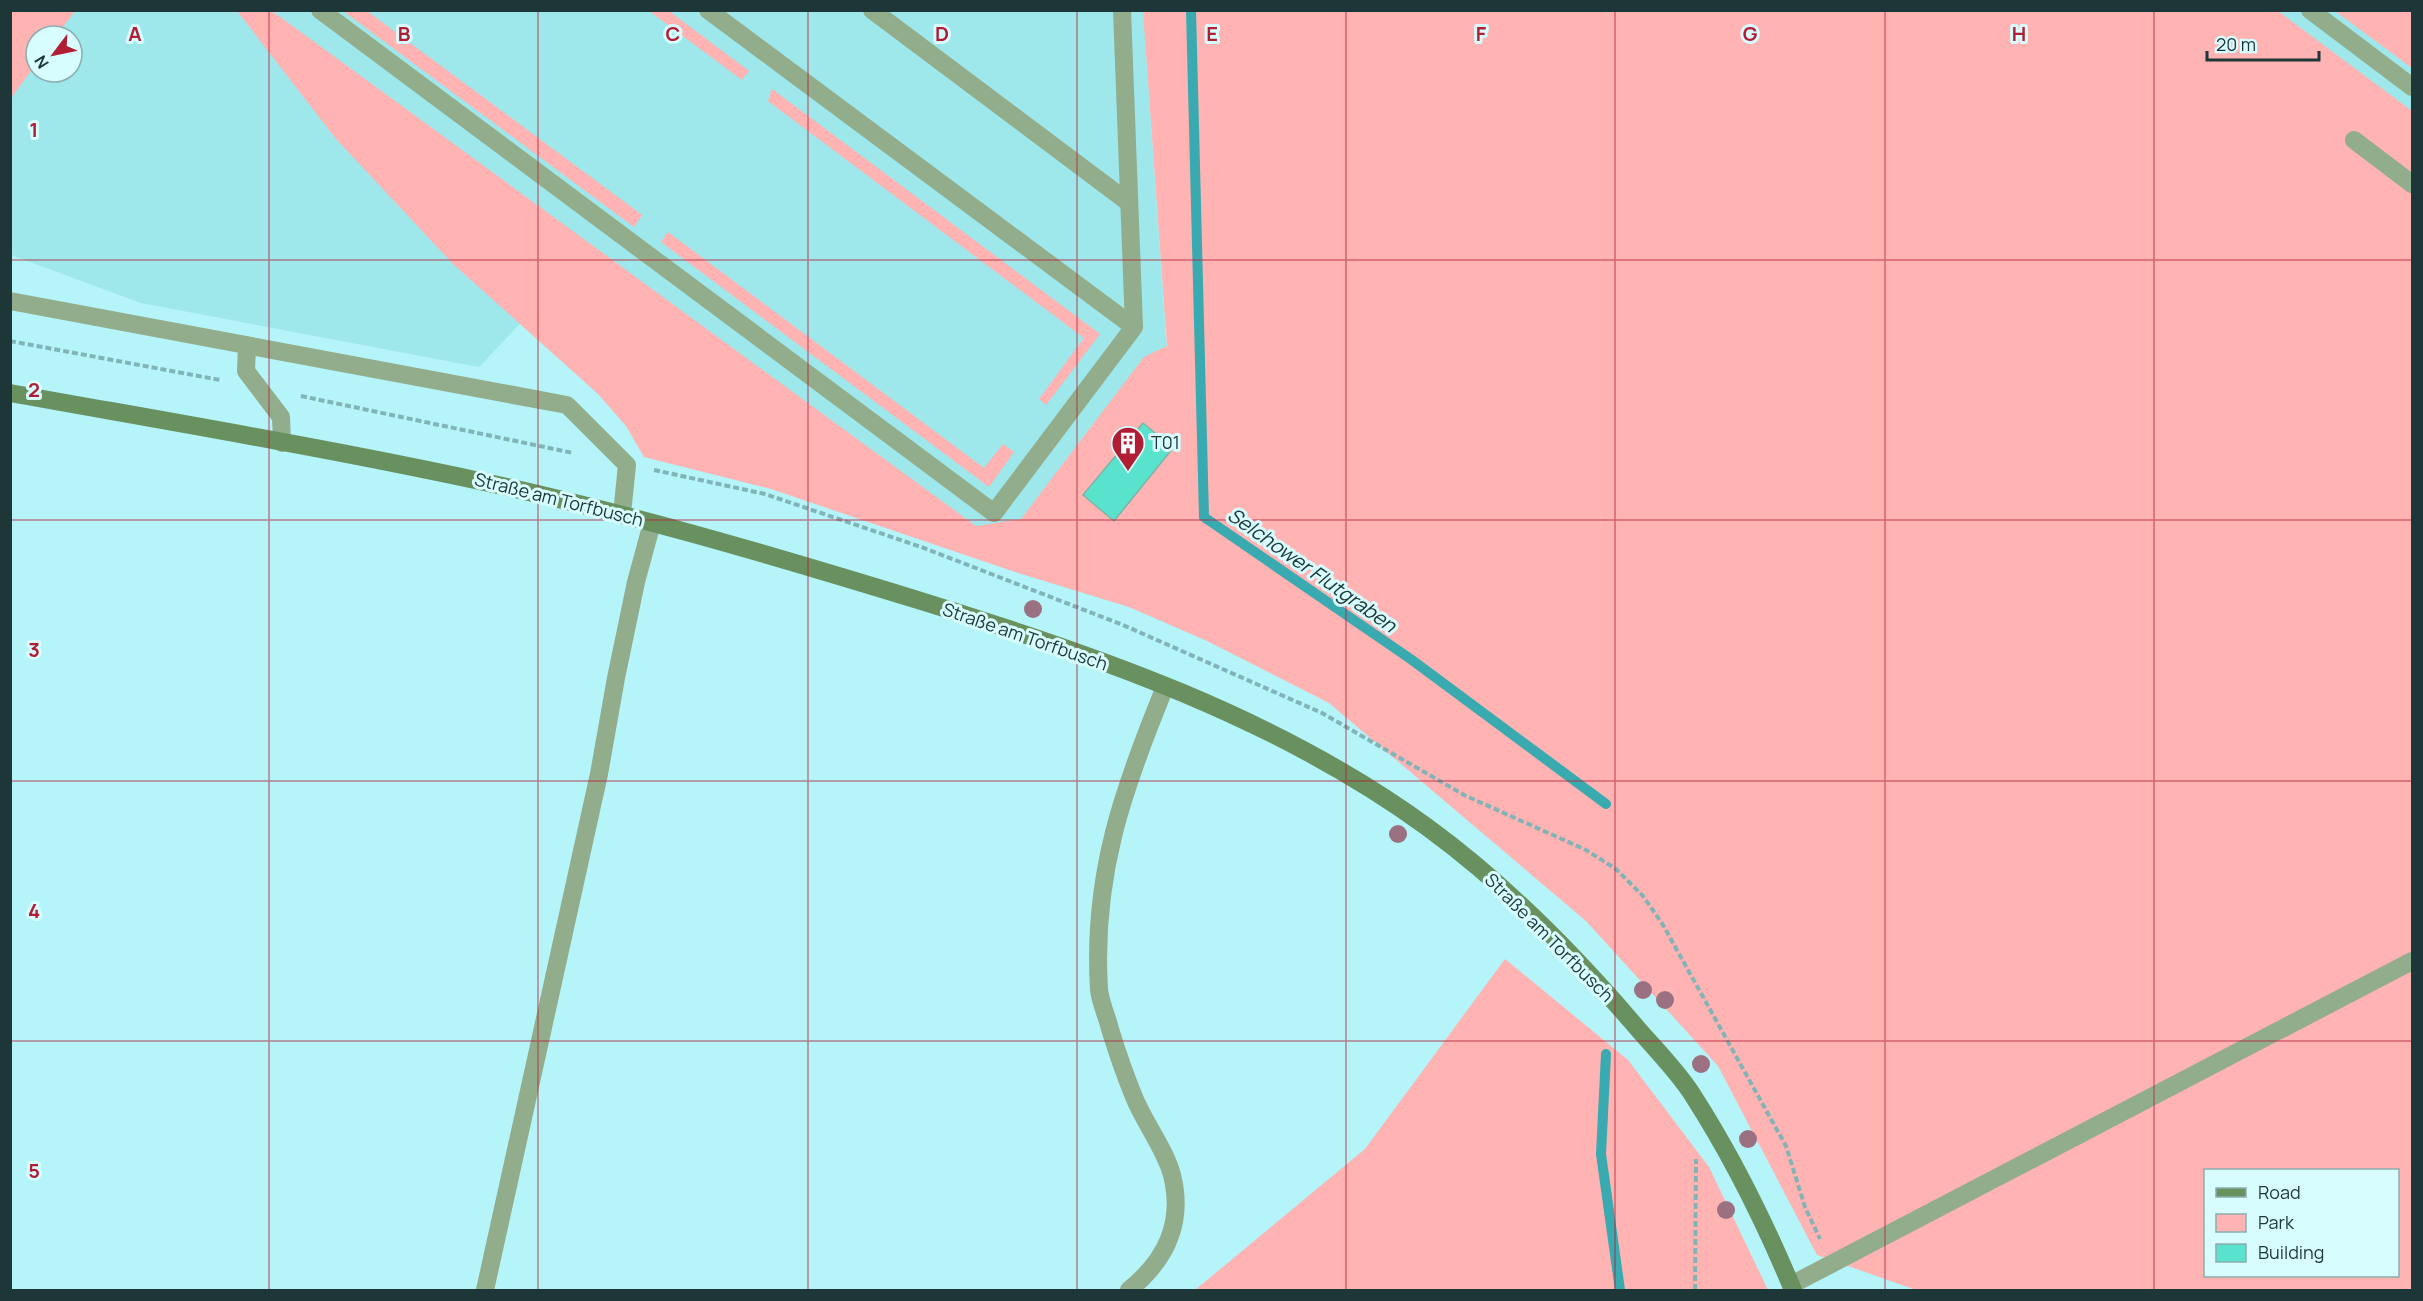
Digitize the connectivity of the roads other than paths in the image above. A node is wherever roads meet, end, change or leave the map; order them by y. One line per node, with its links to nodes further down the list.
1 (320, 10): 11 (lane)
2 (708, 10): 11 (lane)
3 (872, 10): 9 (lane)
4 (1122, 10): 9 (lane)
5 (2310, 10): 6 (lane)
6 (2412, 87)
7 (2354, 140): 8 (lane)
8 (2412, 184)
9 (1128, 202): 11 (lane)
10 (10, 301): 12 (lane)
11 (1134, 327)
12 (247, 345): 14 (lane); 15 (lane)
13 (10, 393): 14 (street, Straße am Torfbusch)
14 (282, 443): 15 (street, Straße am Torfbusch)
15 (622, 514): 16 (street, Straße am Torfbusch)
16 (652, 523): 17 (street, Straße am Torfbusch); 20 (lane)
17 (1165, 687): 19 (street, Straße am Torfbusch); 21 (lane)
18 (2412, 961): 19 (lane)
19 (1792, 1288)
20 (485, 1290)
21 (1129, 1290)

